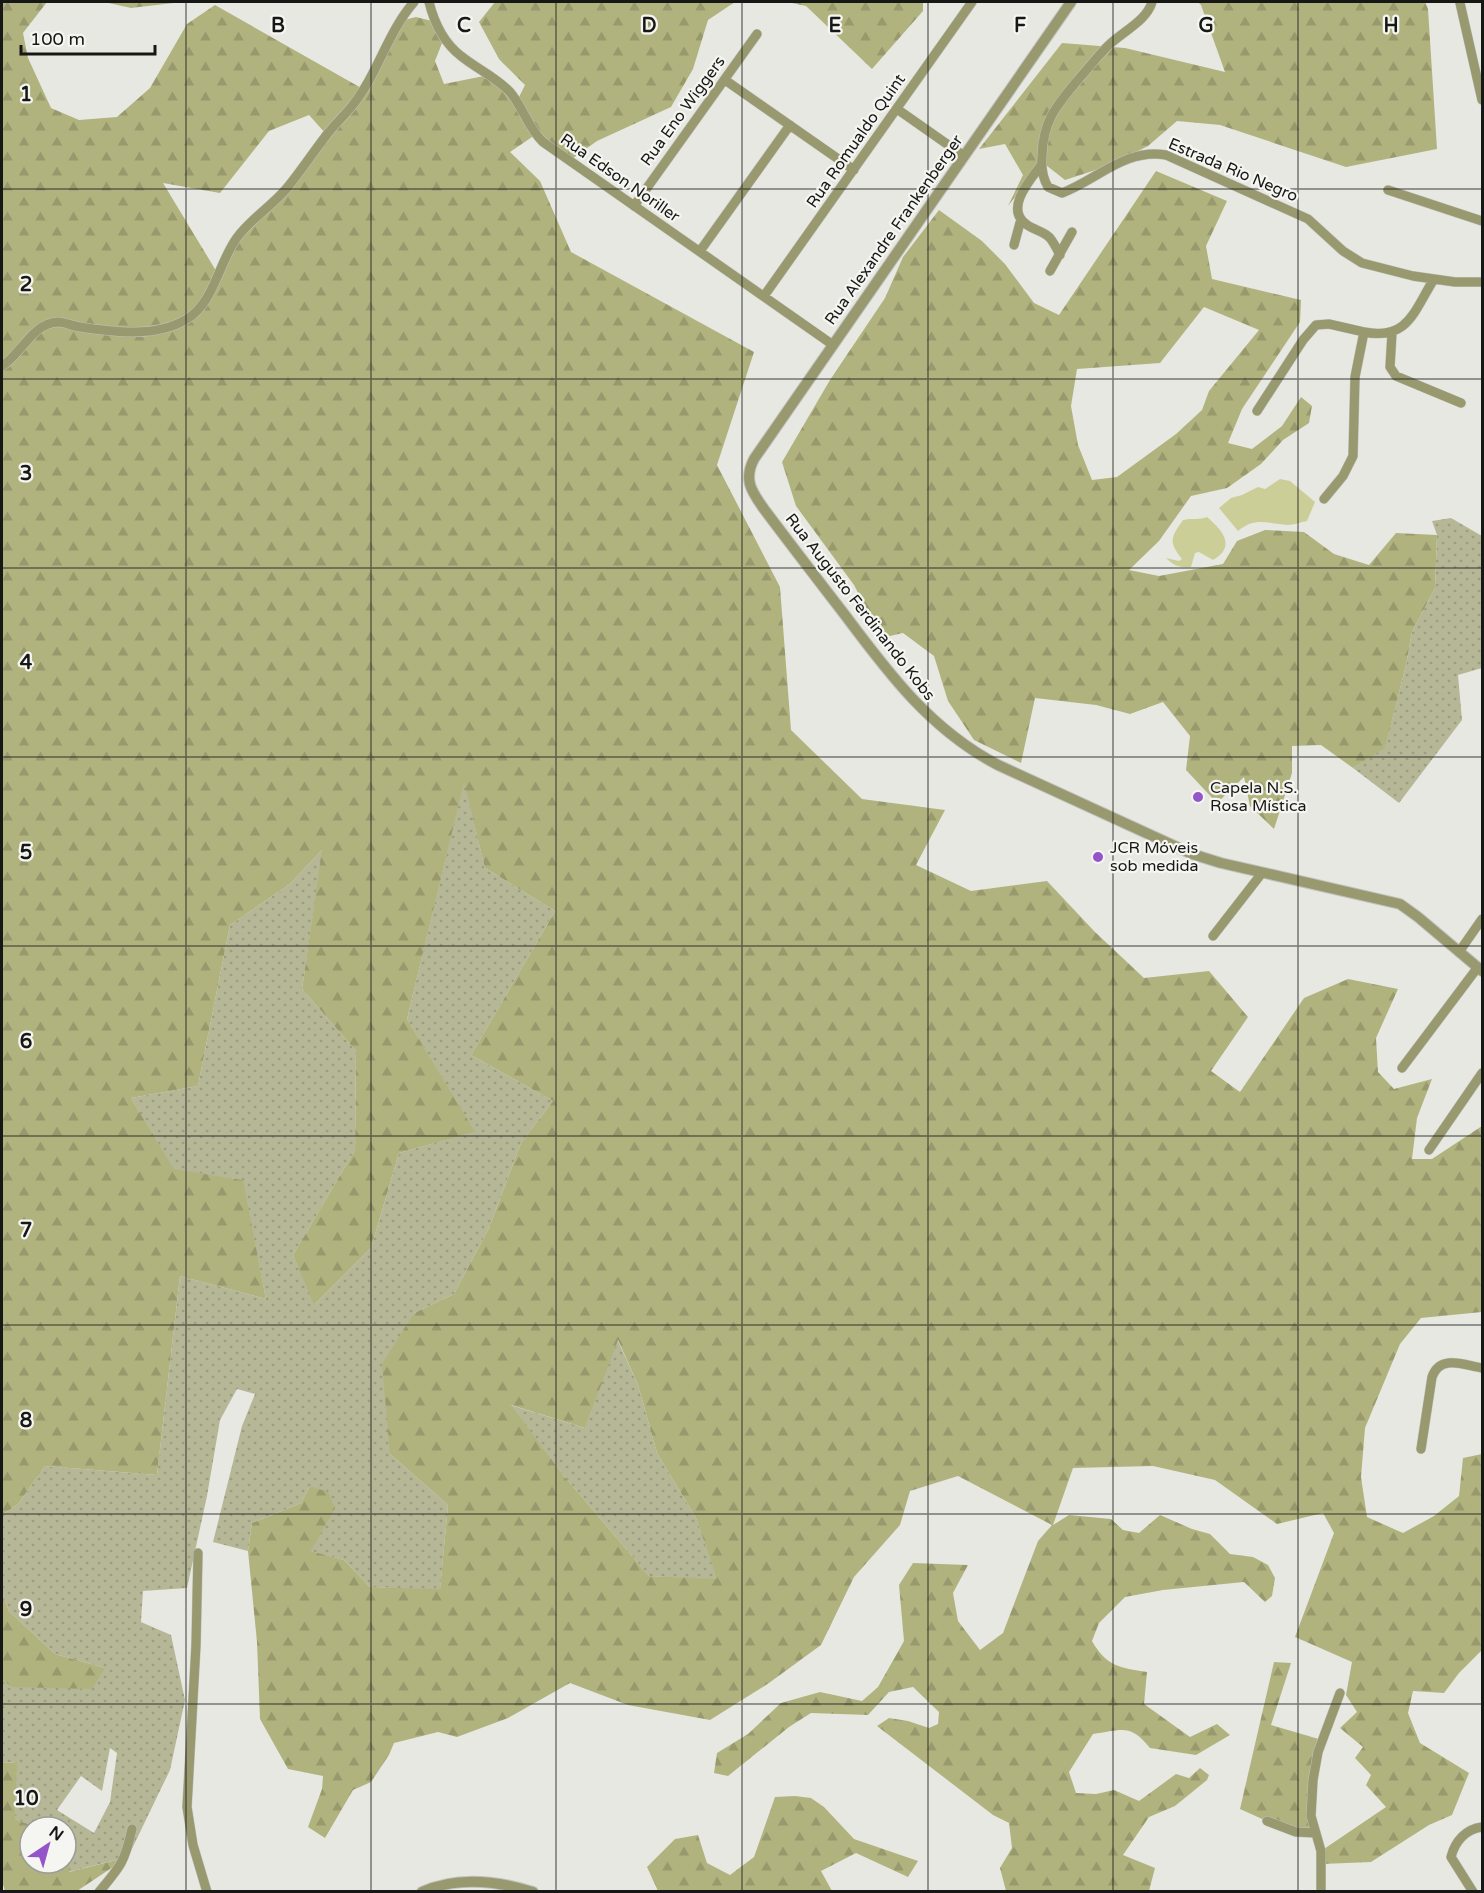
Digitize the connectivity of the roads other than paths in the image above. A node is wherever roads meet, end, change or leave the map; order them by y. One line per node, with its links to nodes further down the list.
1 (414, 2): 30 (street)
2 (429, 2): 16 (street, Rua Edson Noriller)
3 (972, 2): 10 (street, Rua Romualdo Quint)
4 (1071, 2): 12 (street, Rua Alexandre Frankenberger)
5 (1152, 2): 13 (street, Estrada Rio Negro)
6 (1460, 3): 9 (street)
7 (757, 34): 8 (street, Rua Eno Wiggers)
8 (724, 80): 11 (street); 16 (street, Rua Eno Wiggers)
9 (1482, 100)
10 (897, 109): 12 (street); 14 (street, Rua Romualdo Quint)
11 (790, 125): 14 (street); 21 (street)
12 (964, 156): 29 (street, Rua Alexandre Frankenberger)
13 (1042, 164): 17 (street); 24 (street, Estrada Rio Negro)
14 (854, 170): 26 (street, Rua Romualdo Quint)
15 (1388, 190): 18 (street)
16 (634, 206): 21 (street, Rua Edson Noriller)
17 (1021, 219): 20 (street); 22 (street)
18 (1482, 221)
19 (1072, 232): 22 (street)
20 (1014, 245)
21 (700, 251): 26 (street, Rua Edson Noriller)
22 (1060, 255): 23 (street)
23 (1050, 271)
24 (1434, 279): 25 (street, Estrada Rio Negro); 28 (street)
25 (1482, 282)
26 (764, 296): 29 (street, Rua Edson Noriller)
27 (1364, 332): 28 (street); 32 (street); 34 (street)
28 (1392, 333): 31 (street)
29 (833, 345): 33 (street, Rua Alexandre Frankenberger)
30 (2, 366)
31 (1461, 403)
32 (1257, 411)
33 (748, 479): 35 (street, Rua Augusto Ferdinando Kobs)
34 (1324, 499)
35 (1262, 873): 37 (street); 38 (street, Rua Augusto Ferdinando Kobs)
36 (1482, 919): 38 (street)
37 (1213, 936)
38 (1460, 952): 39 (street, Rua Augusto Ferdinando Kobs)
39 (1480, 969): 40 (street)
40 (1402, 1068)
41 (1482, 1073): 42 (street)
42 (1429, 1150)
43 (1482, 1368): 44 (street)
44 (1421, 1449)
45 (198, 1553): 52 (street)
46 (1340, 1693): 50 (street)
47 (1267, 1821): 50 (street)
48 (1482, 1827): 56 (street)
49 (132, 1829): 51 (street)
50 (1316, 1833): 55 (street)
51 (99, 1892)
52 (207, 1892)
53 (422, 1892): 54 (street)
54 (533, 1892)
55 (1321, 1892)
56 (1473, 1892)

